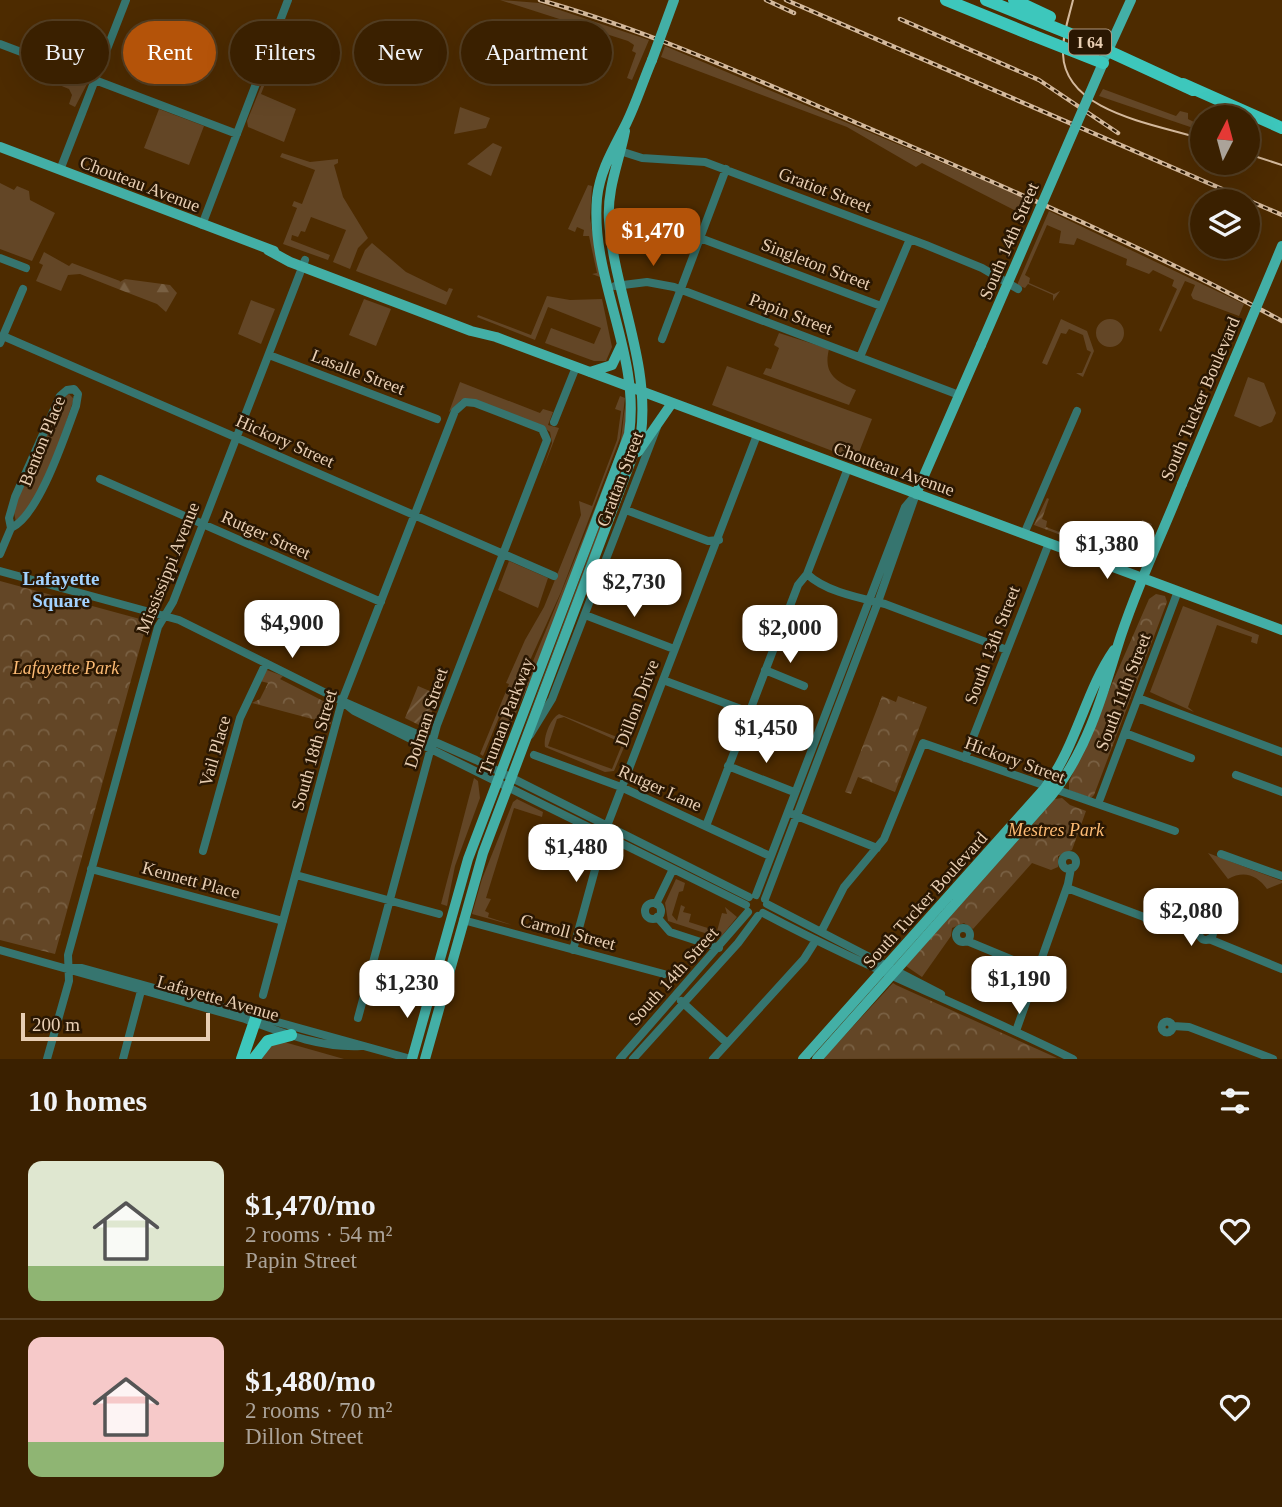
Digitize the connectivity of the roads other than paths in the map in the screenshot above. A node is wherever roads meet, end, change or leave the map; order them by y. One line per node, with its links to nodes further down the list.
1 (126, 0): 9 (street)
2 (288, 0): 15 (street)
3 (674, 0): 17 (main road, bridge)
4 (946, 0): 11 (highway, bridge)
5 (986, 0): 14 (highway, I 64, bridge)
6 (1014, 0): 14 (highway, I 64, bridge)
7 (1131, 0): 11 (main road, South 14th Street)
8 (0, 44): 10 (street)
9 (109, 44)
10 (21, 52)
11 (1104, 60): 42 (main road, South 14th Street, bridge)
12 (93, 84): 19 (street)
13 (106, 84): 15 (street)
14 (1281, 128)
15 (237, 134): 20 (street)
16 (0, 147): 19 (main road, Chouteau Avenue)
17 (616, 150): 18 (street, Gratiot Street); 27 (main road); 28 (main road)
18 (726, 169): 21 (street); 22 (street, Gratiot Street)
19 (60, 170): 20 (main road, Chouteau Avenue)
20 (202, 225): 25 (main road, Chouteau Avenue)
21 (700, 237): 30 (street); 32 (street, Singleton Street)
22 (910, 239): 31 (street, Gratiot Street); 32 (street)
23 (1282, 246): 67 (main road, South Tucker Boulevard, bridge)
24 (0, 258): 26 (street)
25 (304, 264): 36 (street, Mississippi Avenue); 38 (main road, Chouteau Avenue)
26 (26, 268)
27 (621, 285): 28 (street, Papin Street); 30 (street, Papin Street); 41 (main road)
28 (609, 288): 35 (main road)
29 (23, 289): 33 (street)
30 (681, 289): 34 (street); 37 (street, Papin Street)
31 (1018, 289)
32 (881, 306): 37 (street)
33 (2, 339): 50 (street, Hickory Street)
34 (662, 339)
35 (621, 346): 39 (main road); 40 (main road)
36 (269, 355): 46 (street, Lasalle Street); 50 (street, Mississippi Avenue)
37 (860, 357): 42 (street, Papin Street)
38 (576, 367): 39 (main road, Chouteau Avenue); 48 (street)
39 (589, 372): 40 (main road, Chouteau Avenue)
40 (630, 387): 41 (main road, Chouteau Avenue); 92 (main road, Truman Parkway)
41 (643, 392): 43 (main road, Chouteau Avenue); 51 (main road, Truman Parkway)
42 (959, 395): 54 (main road, South 14th Street)
43 (672, 403): 47 (main road); 49 (main road, Chouteau Avenue)
44 (461, 404): 56 (street, South 18th Street); 63 (street, Dolman Street)
45 (1077, 411): 59 (street)
46 (437, 419)
47 (659, 421): 51 (main road); 55 (street, Grattan Street)
48 (554, 422)
49 (757, 435): 52 (main road, Chouteau Avenue); 60 (street, Dillon Drive)
50 (237, 437): 56 (street, Hickory Street); 57 (street, Mississippi Avenue)
51 (635, 455): 84 (main road, Truman Parkway)
52 (848, 468): 54 (main road, Chouteau Avenue); 65 (street)
53 (100, 479): 57 (street, Rutger Street)
54 (916, 494): 59 (main road, Chouteau Avenue); 70 (street, South 14th Street)
55 (626, 510): 60 (street); 72 (street, Grattan Street)
56 (414, 515): 63 (street, Hickory Street); 69 (street, South 18th Street)
57 (203, 524): 69 (street, Rutger Street); 71 (street, Mississippi Avenue)
58 (11, 528): 58 (street, Benton Place); 62 (street, Benton Place)
59 (1024, 534): 61 (main road, Chouteau Avenue)
60 (720, 539): 74 (street, Dillon Drive)
61 (1049, 543): 67 (main road, Chouteau Avenue); 75 (street, South 13th Street)
62 (0, 554)
63 (503, 554): 66 (street, Hickory Street); 85 (street, Dolman Street)
64 (0, 570): 71 (street)
65 (807, 574): 70 (street); 77 (street)
66 (554, 576)
67 (1144, 579): 68 (main road, Chouteau Avenue); 95 (main road, South Tucker Boulevard)
68 (1178, 591): 73 (main road, Chouteau Avenue); 80 (street, South 11th Street)
69 (381, 602): 81 (street, South 18th Street)
70 (874, 602): 75 (street); 96 (street, South 14th Street); 99 (street, South 14th Street)
71 (165, 615): 76 (street); 109 (street, Mississippi Avenue)
72 (584, 615): 74 (street); 84 (street, Grattan Street)
73 (1282, 630)
74 (674, 649): 78 (street, Dillon Drive)
75 (1007, 650): 88 (street, South 13th Street)
76 (266, 663): 81 (street); 105 (street, Vail Place)
77 (765, 670): 79 (street); 82 (street)
78 (663, 680): 82 (street); 94 (street, Dillon Drive)
79 (804, 686)
80 (1138, 698): 83 (street, South 11th Street); 86 (street)
81 (342, 701): 85 (street); 111 (street, South 18th Street)
82 (749, 712): 90 (street)
83 (1125, 733): 89 (street); 98 (street, South 11th Street)
84 (526, 740): 93 (main road, Truman Parkway)
85 (431, 745): 92 (street); 114 (street, Dolman Street)
86 (1282, 752)
87 (534, 755): 94 (street, Rutger Lane)
88 (965, 758): 95 (street, Hickory Street); 104 (street, Hickory Street)
89 (1191, 758)
90 (728, 766): 96 (street); 101 (street)
91 (1236, 775): 97 (street)
92 (499, 777): 93 (street); 151 (main road, Truman Parkway)
93 (510, 783): 100 (street); 103 (street); 121 (main road, Truman Parkway)
94 (621, 787): 100 (street, Dillon Drive); 101 (street, Rutger Lane)
95 (1050, 789): 98 (street, Hickory Street); 134 (main road, South Tucker Boulevard)
96 (794, 792): 99 (street, South 14th Street)
97 (1282, 792)
98 (1098, 804): 102 (street, Hickory Street)
99 (791, 813): 104 (street); 107 (street, South 14th Street); 116 (street, South 14th Street)
100 (607, 826): 103 (street, Dillon Drive); 115 (street)
101 (706, 826): 107 (street, Rutger Lane)
102 (1175, 831)
103 (604, 836): 110 (street); 130 (street, Dillon Drive)
104 (877, 848): 124 (street)
105 (203, 851)
106 (1221, 854): 112 (street)
107 (771, 856): 115 (street, South 14th Street)
108 (1071, 868): 113 (street)
109 (91, 869): 122 (street, Kennett Place); 131 (street, Mississippi Avenue)
110 (673, 869): 115 (street); 117 (street)
111 (296, 875): 114 (street); 122 (street, South 18th Street)
112 (1282, 876)
113 (1067, 888): 123 (street); 133 (street)
114 (390, 900): 118 (street); 140 (street, Dolman Street)
115 (750, 902): 116 (street); 119 (street); 128 (street, South 14th Street)
116 (766, 902): 119 (street, South 14th Street); 124 (street)
117 (656, 904): 120 (street); 120 (street)
118 (439, 914)
119 (760, 914): 126 (street); 139 (street, South 14th Street)
120 (657, 917): 128 (street)
121 (463, 920): 130 (street, Carroll Street); 152 (main road, Truman Parkway)
122 (283, 921): 137 (street, South 18th Street)
123 (1154, 926)
124 (821, 932): 134 (street)
125 (1209, 939): 132 (street)
126 (816, 940): 134 (street); 145 (street)
127 (967, 941): 133 (street)
128 (719, 948): 138 (street, South 14th Street)
129 (0, 950): 131 (street, Lafayette Avenue)
130 (573, 950): 135 (street, Carroll Street)
131 (68, 968): 136 (street, Lafayette Avenue); 147 (street, Mississippi Avenue)
132 (1282, 969)
133 (1037, 970): 143 (street)
134 (889, 971): 143 (street); 156 (main road, South Tucker Boulevard); 157 (main road, South Tucker Boulevard)
135 (664, 974)
136 (142, 988): 141 (street, Lafayette Avenue); 148 (street)
137 (263, 995)
138 (677, 997): 139 (street); 153 (street, South 14th Street)
139 (684, 1003): 145 (street); 154 (street, South 14th Street)
140 (358, 1018)
141 (255, 1023): 144 (street, Lafayette Avenue); 146 (street, Lafayette Avenue); 149 (highway)
142 (1172, 1026): 159 (street)
143 (1016, 1031): 158 (street)
144 (291, 1035): 146 (street, Lafayette Avenue); 150 (highway)
145 (727, 1043): 155 (street)
146 (361, 1046): 151 (street, Lafayette Avenue)
147 (47, 1059)
148 (123, 1059)
149 (242, 1059)
150 (254, 1059)
151 (411, 1059)
152 (425, 1059)
153 (620, 1059)
154 (633, 1059)
155 (713, 1059)
156 (803, 1059)
157 (817, 1059)
158 (1073, 1059)
159 (1273, 1059)

